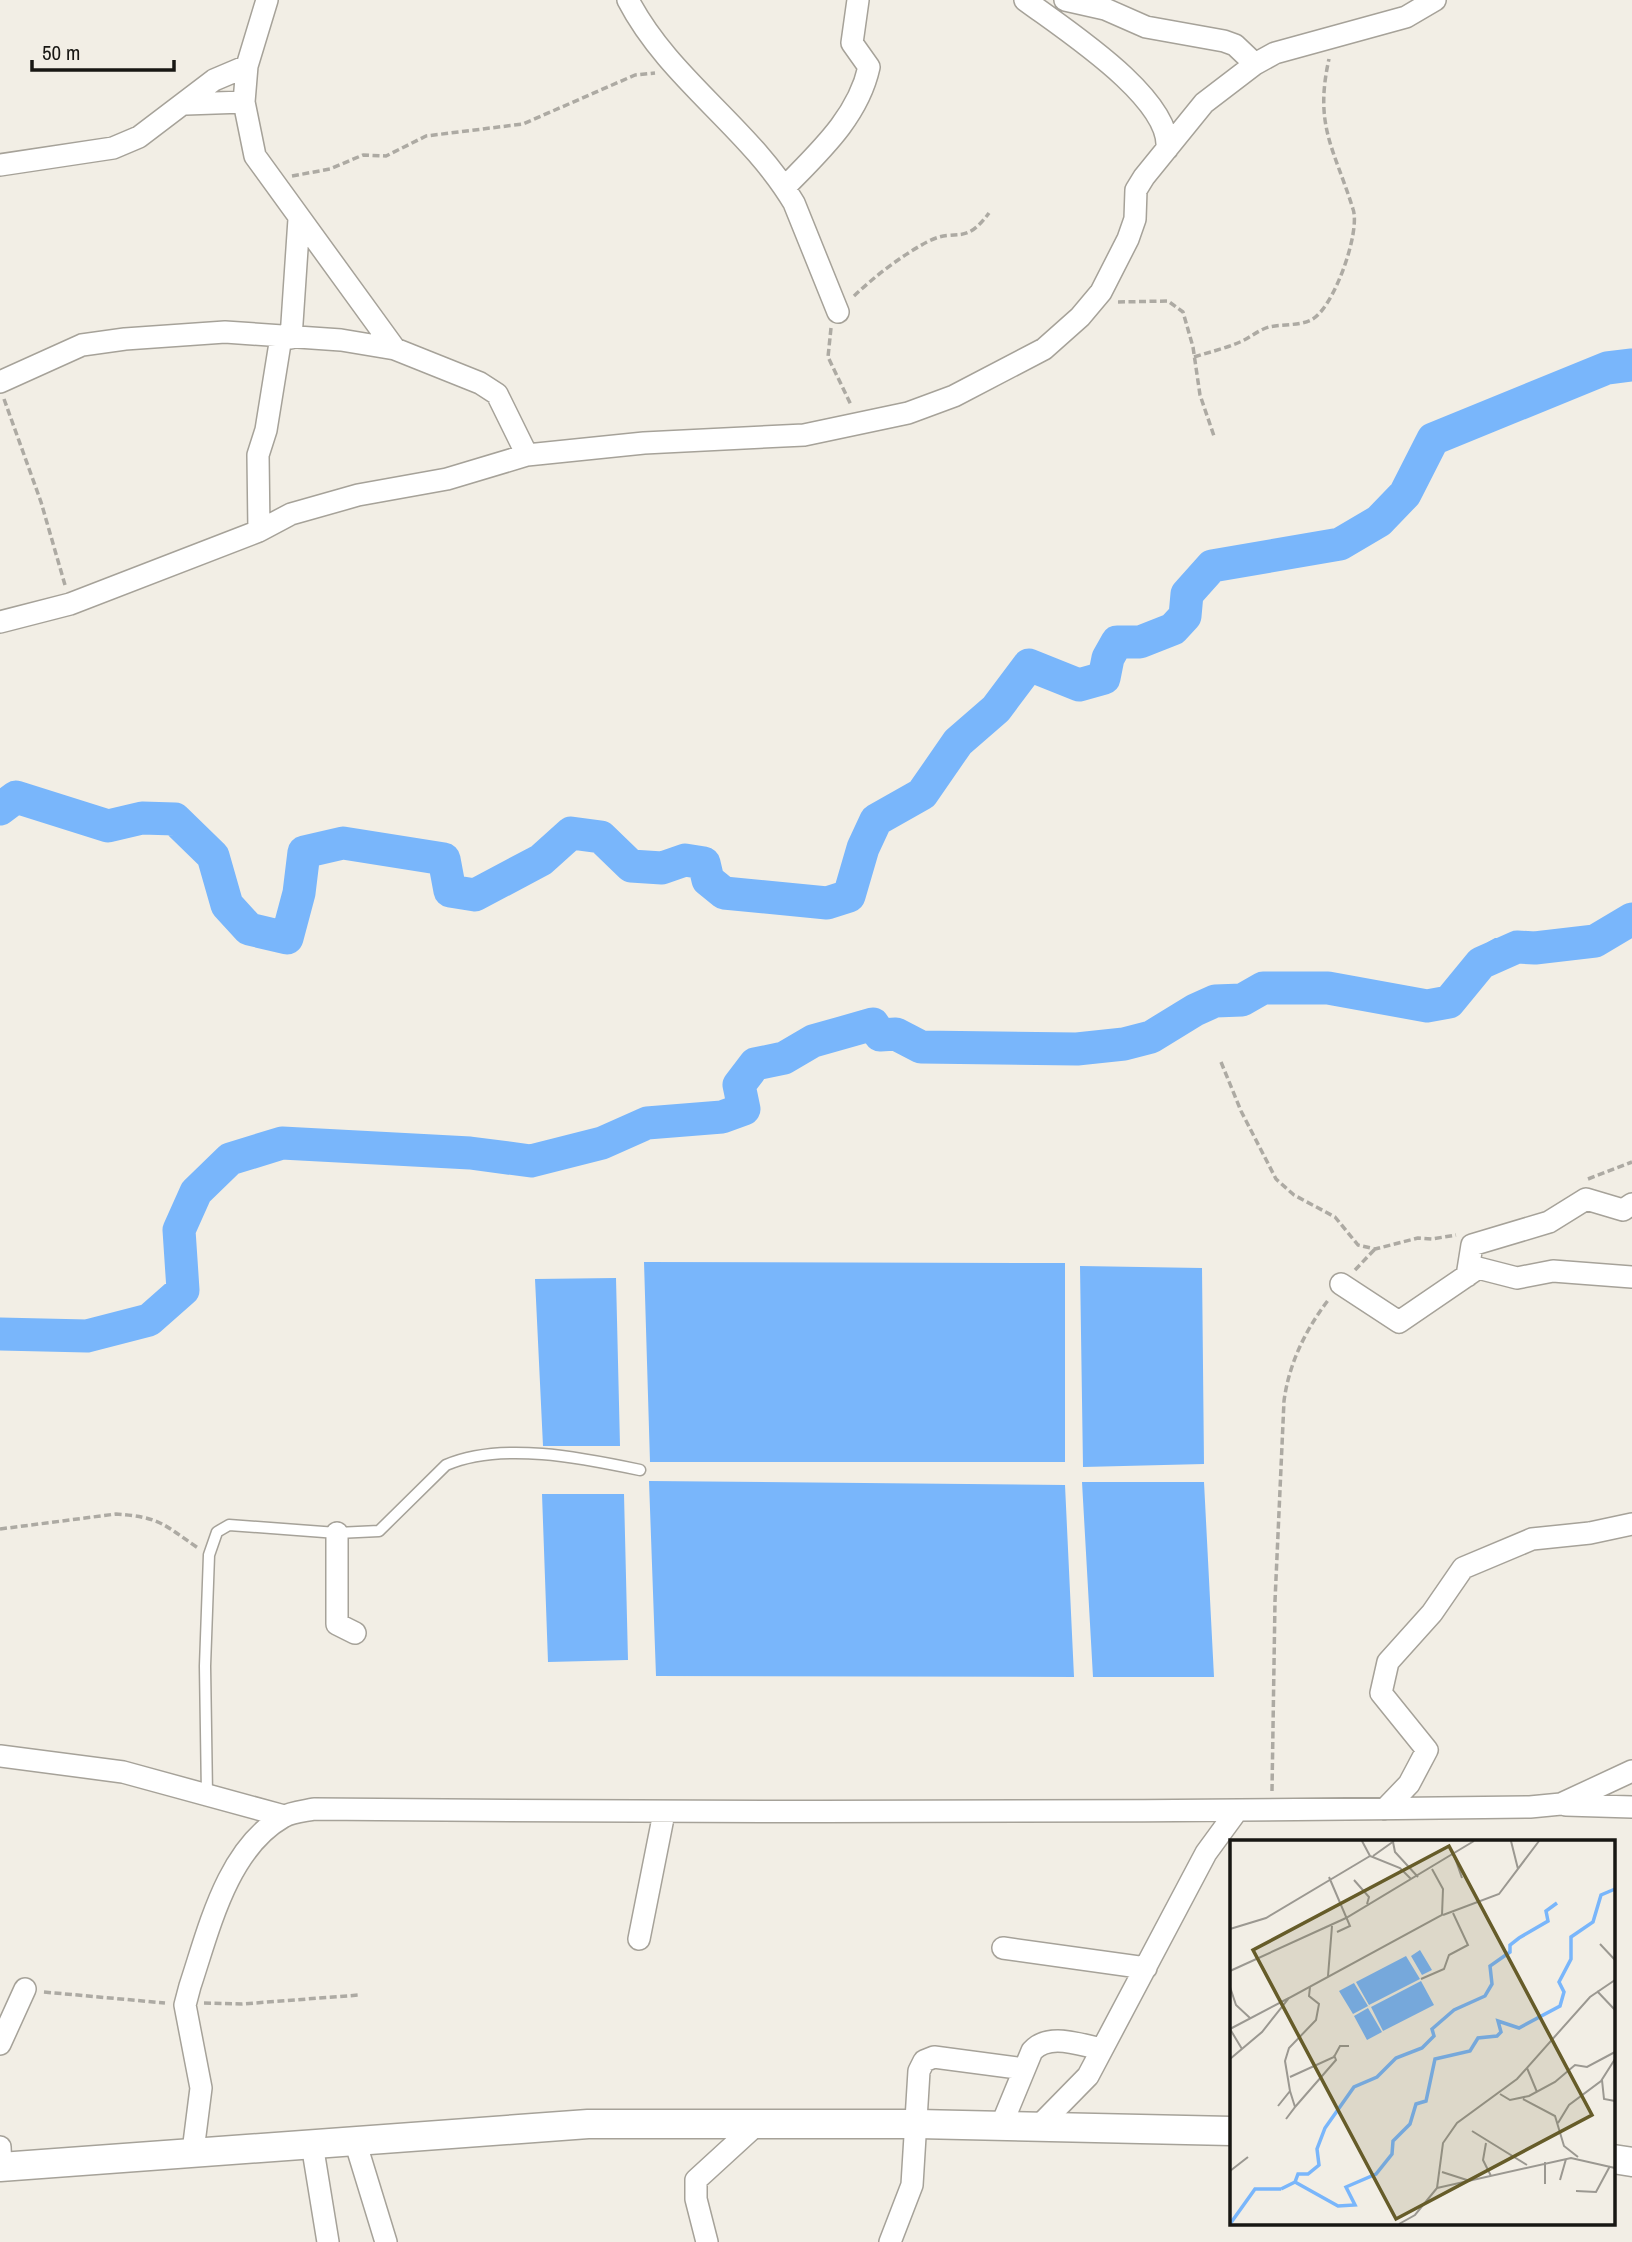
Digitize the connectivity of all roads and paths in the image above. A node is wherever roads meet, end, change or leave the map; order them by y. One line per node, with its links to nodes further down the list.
1 (267, 0): 9 (street)
2 (628, 0): 10 (street)
3 (858, 0): 16 (street)
4 (1025, 0): 13 (street)
5 (1065, 0): 8 (street)
6 (1435, 0): 7 (street)
7 (1335, 36): 8 (street); 23 (path)
8 (1255, 64): 13 (street)
9 (247, 66): 11 (street); 12 (street)
10 (684, 75): 15 (path); 16 (street)
11 (244, 102): 12 (street); 15 (street)
12 (186, 104): 14 (street)
13 (1167, 149): 19 (street)
14 (0, 165)
15 (272, 180): 18 (street)
16 (785, 187): 20 (street)
17 (989, 213): 20 (path)
18 (299, 219): 21 (street); 22 (street)
19 (1092, 303): 23 (path); 25 (street)
20 (838, 312): 25 (path)
21 (286, 338): 22 (street); 24 (street); 28 (street)
22 (395, 349): 27 (street)
23 (1194, 357): 26 (path)
24 (2, 390): 29 (path)
25 (860, 422): 27 (street)
26 (1214, 436)
27 (527, 455): 28 (street)
28 (259, 531): 29 (street)
29 (70, 604): 30 (street)
30 (0, 622)
31 (1221, 1062): 36 (path)
32 (1632, 1162): 33 (path)
33 (1588, 1179)
34 (1632, 1204): 37 (street)
35 (1462, 1233): 36 (path)
36 (1375, 1250): 39 (path)
37 (1467, 1276): 38 (street); 39 (street)
38 (1632, 1278)
39 (1341, 1284): 52 (path)
40 (640, 1470): 43 (lane)
41 (1632, 1524): 51 (street)
42 (0, 1529): 44 (path)
43 (337, 1533): 44 (lane); 45 (street)
44 (209, 1555): 48 (lane)
45 (355, 1633)
46 (0, 1756): 48 (street)
47 (1632, 1771): 49 (street)
48 (207, 1795): 55 (street)
49 (1561, 1804): 50 (street); 51 (street)
50 (1632, 1807)
51 (1385, 1809): 52 (street)
52 (1272, 1810): 53 (street)
53 (1236, 1812): 54 (street); 58 (street)
54 (664, 1813): 55 (street); 56 (street)
55 (285, 1816): 61 (street)
56 (639, 1939)
57 (1003, 1948): 58 (street)
58 (1146, 1968): 63 (street)
59 (25, 1989): 61 (path); 62 (street)
60 (359, 1995): 61 (path)
61 (186, 2005): 73 (street)
62 (0, 2044)
63 (1102, 2049): 64 (street); 68 (street)
64 (1024, 2069): 65 (street); 67 (street)
65 (918, 2124): 66 (main road); 67 (main road); 80 (street)
66 (755, 2126): 70 (main road); 79 (street)
67 (1001, 2126): 68 (main road)
68 (1038, 2127): 69 (main road)
69 (1230, 2131)
70 (355, 2141): 71 (main road); 78 (street)
71 (312, 2144): 73 (main road); 77 (street)
72 (0, 2147): 76 (street)
73 (193, 2151): 76 (main road)
74 (1614, 2158): 75 (main road)
75 (1632, 2162)
76 (0, 2167)
77 (328, 2242)
78 (386, 2242)
79 (707, 2242)
80 (890, 2242)

